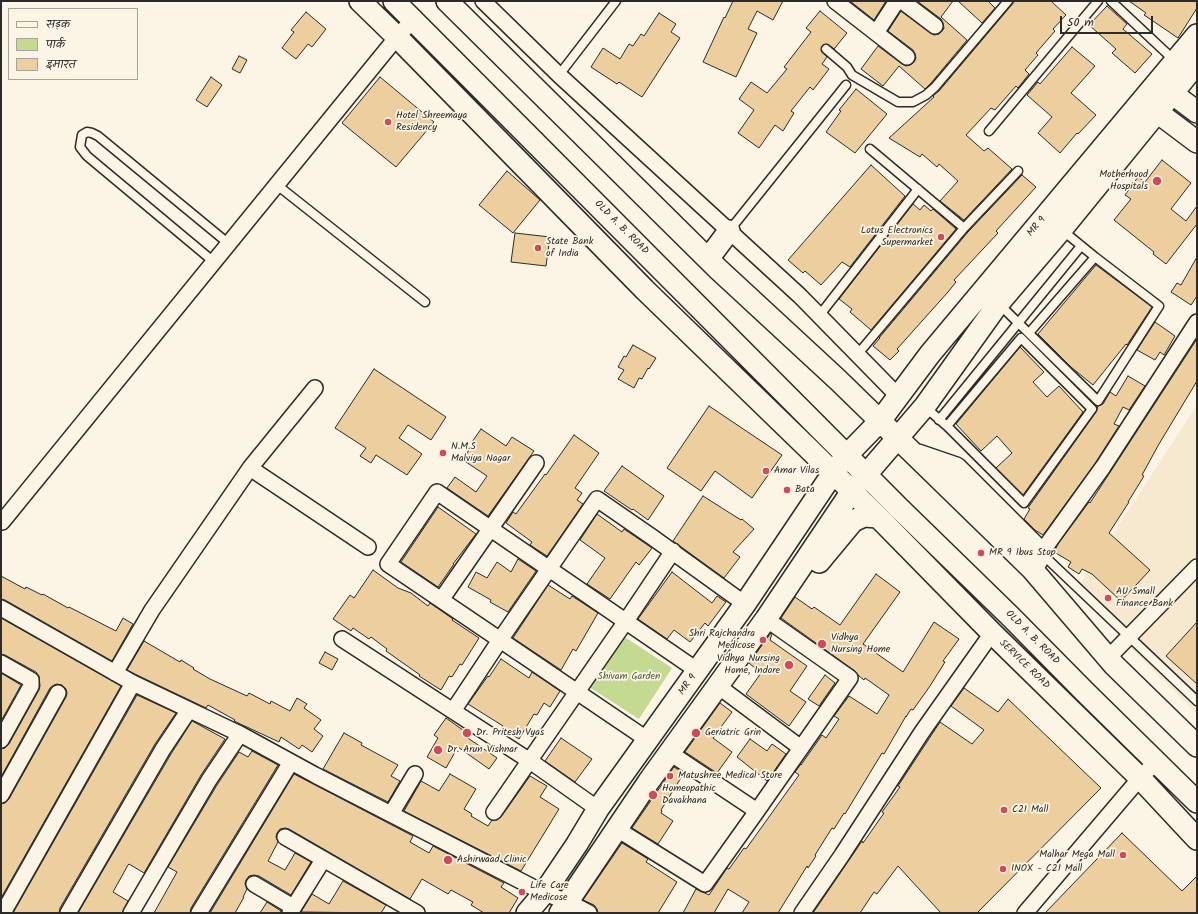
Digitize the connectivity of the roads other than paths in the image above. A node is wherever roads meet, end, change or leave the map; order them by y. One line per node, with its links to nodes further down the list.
1 (360, 1): 16 (main road, SERVICE ROAD)
2 (394, 1): 12 (main road, OLD A. B. ROAD)
3 (447, 1): 38 (main road)
4 (483, 1): 21 (street)
5 (616, 1): 21 (lane)
6 (835, 1): 14 (street)
7 (897, 1): 14 (street)
8 (902, 1): 13 (street)
9 (1008, 1): 17 (lane)
10 (1098, 1): 26 (lane)
11 (1111, 1): 19 (lane)
12 (413, 20): 16 (street); 54 (main road, OLD A. B. ROAD)
13 (935, 26)
14 (876, 33): 18 (street)
15 (1197, 35): 19 (main road, MR 9)
16 (397, 37): 30 (street); 53 (main road, SERVICE ROAD)
17 (826, 49)
18 (907, 57)
19 (1175, 61): 23 (main road, MR 9)
20 (1197, 64): 23 (main road, MR 9)
21 (559, 75): 34 (street)
22 (846, 85): 34 (lane)
23 (1165, 88): 24 (main road, MR 9); 25 (main road)
24 (1150, 106): 27 (main road); 33 (main road, MR 9); 48 (main road, MR 9)
25 (1197, 112)
26 (990, 131)
27 (1197, 142)
28 (870, 149): 31 (lane)
29 (1018, 171): 32 (lane)
30 (277, 185): 35 (street); 40 (lane)
31 (918, 189): 32 (lane); 42 (lane)
32 (964, 228): 46 (lane)
33 (1062, 229): 36 (lane); 41 (main road, MR 9)
34 (729, 232): 38 (main road); 42 (street)
35 (229, 244): 39 (street); 39 (lane)
36 (1081, 246): 37 (lane); 43 (lane)
37 (1095, 257): 45 (lane); 45 (lane)
38 (708, 259): 50 (main road)
39 (214, 262): 62 (street)
40 (424, 302)
41 (998, 304): 43 (lane); 49 (main road, MR 9)
42 (819, 316): 46 (street)
43 (1018, 322): 45 (lane); 49 (lane)
44 (1197, 322): 66 (street)
45 (1029, 334)
46 (857, 354): 48 (street)
47 (314, 388): 56 (street)
48 (898, 396): 50 (main road, MR 9)
49 (932, 413): 51 (lane); 52 (main road, MR 9)
50 (880, 421): 52 (main road); 54 (main road, MR 9)
51 (947, 426): 51 (lane)
52 (898, 438): 58 (main road, MR 9); 66 (main road)
53 (811, 450): 57 (main road, SERVICE ROAD); 60 (main road)
54 (847, 455): 57 (main road, MR 9); 58 (main road, OLD A. B. ROAD)
55 (536, 463): 63 (street)
56 (250, 468): 64 (street); 83 (street)
57 (833, 473): 59 (main road, SERVICE ROAD); 60 (main road, MR 9)
58 (866, 474): 59 (main road); 73 (main road, OLD A. B. ROAD)
59 (852, 491): 61 (main road, SERVICE ROAD); 69 (main road)
60 (812, 505): 71 (main road, MR 9)
61 (878, 517): 69 (main road); 76 (main road, SERVICE ROAD)
62 (2, 522)
63 (491, 528): 68 (street); 70 (street); 70 (street)
64 (368, 547)
65 (673, 551): 68 (street); 71 (street); 75 (street)
66 (1036, 561): 77 (lane); 80 (main road)
67 (1197, 567): 77 (street)
68 (549, 570): 75 (street); 79 (street)
69 (794, 578): 74 (main road)
70 (441, 600): 79 (street)
71 (745, 604): 82 (main road, MR 9)
72 (1, 608): 83 (street)
73 (1010, 616): 76 (main road); 99 (main road, OLD A. B. ROAD)
74 (766, 619): 85 (main road); 95 (street)
75 (626, 621): 82 (street); 86 (street)
76 (992, 633): 101 (main road, SERVICE ROAD); 123 (street)
77 (1129, 637): 80 (street); 88 (lane)
78 (342, 639): 90 (street)
79 (500, 640): 86 (street); 90 (street)
80 (1108, 658): 94 (main road)
81 (1, 663): 91 (street)
82 (698, 671): 93 (main road, MR 9)
83 (115, 673): 84 (street)
84 (133, 683): 89 (street); 117 (street)
85 (718, 686): 95 (street); 96 (main road)
86 (577, 691): 93 (street); 97 (street)
87 (58, 693): 102 (street)
88 (1197, 701)
89 (189, 710): 92 (street); 118 (street)
90 (453, 711): 97 (street)
91 (3, 732)
92 (240, 734): 98 (street); 119 (street)
93 (648, 740): 104 (main road, MR 9)
94 (1197, 746)
95 (801, 748): 105 (street)
96 (670, 753): 105 (street); 108 (main road)
97 (530, 761): 104 (street); 106 (street)
98 (290, 762): 107 (street); 120 (street)
99 (1156, 762): 101 (street); 103 (main road, OLD A. B. ROAD)
100 (415, 774): 107 (street)
101 (1140, 778): 110 (main road, SERVICE ROAD); 124 (street)
102 (1, 796)
103 (1197, 802)
104 (598, 809): 113 (main road, MR 9)
105 (757, 811): 108 (street)
106 (494, 812)
107 (391, 814): 113 (street)
108 (616, 829): 114 (main road)
109 (285, 837): 111 (street)
110 (1197, 840)
111 (323, 860): 115 (street); 116 (street)
112 (254, 884): 115 (street)
113 (544, 893): 114 (street); 121 (main road, MR 9)
114 (564, 907): 122 (street)
115 (291, 911)
116 (411, 912)
117 (3, 913)
118 (68, 913)
119 (131, 913)
120 (199, 913)
121 (527, 913)
122 (589, 913)
123 (802, 913)
124 (1024, 913)

